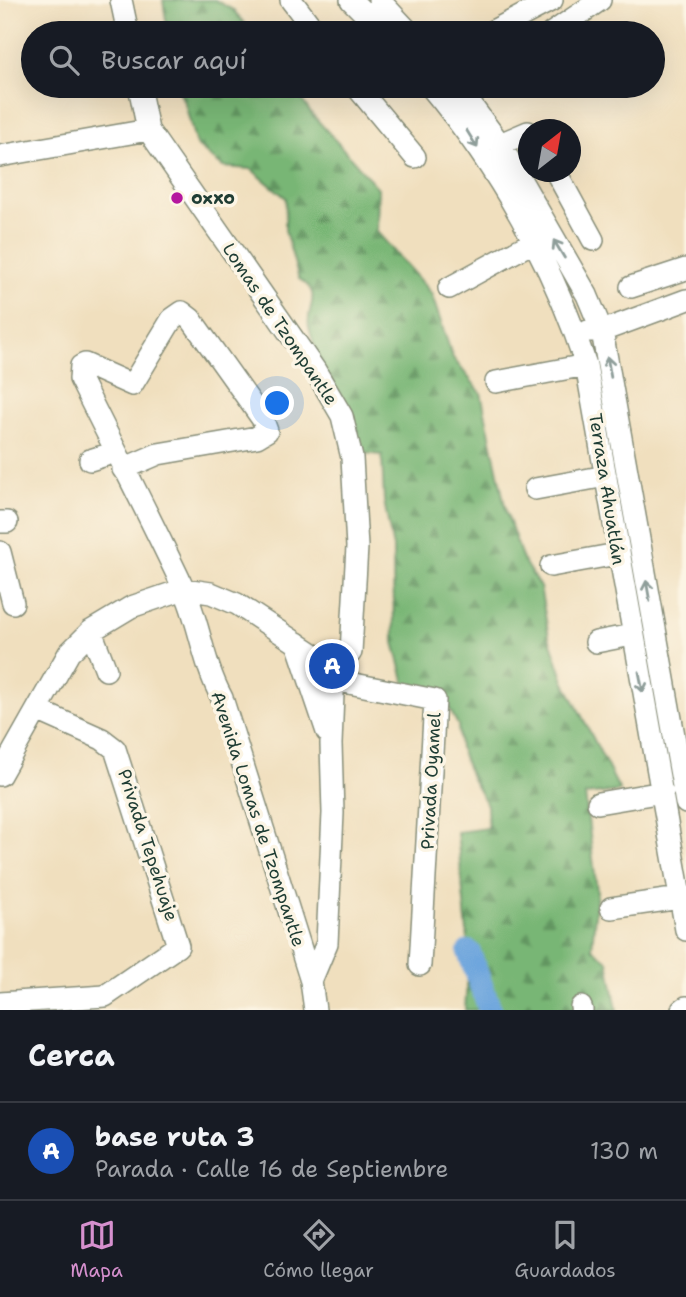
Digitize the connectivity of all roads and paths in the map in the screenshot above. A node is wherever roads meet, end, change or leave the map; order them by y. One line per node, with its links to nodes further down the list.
1 (121, 0): 7 (street)
2 (291, 0): 8 (street)
3 (351, 0): 9 (street)
4 (379, 0): 10 (street)
5 (552, 0): 11 (street)
6 (600, 0): 12 (street)
7 (125, 21)
8 (307, 21)
9 (372, 21)
10 (399, 21)
11 (512, 21)
12 (569, 21)
13 (141, 98): 17 (street, Lomas de Tzompantle)
14 (366, 98): 21 (street)
15 (440, 98): 24 (street, Terraza Ahuatlán, one-way to 24)
16 (466, 98): 19 (street, Terraza Ahuatlán)
17 (148, 131): 20 (street); 49 (street, Lomas de Tzompantle)
18 (518, 136): 19 (street)
19 (500, 144): 28 (street, Terraza Ahuatlán, one-way to 19)
20 (0, 154)
21 (415, 157)
22 (561, 182): 23 (street)
23 (593, 240)
24 (533, 242): 27 (street); 29 (street, Terraza Ahuatlán)
25 (686, 270): 26 (street)
26 (631, 287)
27 (450, 288)
28 (586, 295): 29 (street); 32 (street, Terraza Ahuatlán)
29 (564, 300): 31 (street, Terraza Ahuatlán)
30 (686, 300): 32 (street)
31 (573, 326): 32 (street); 33 (street, Terraza Ahuatlán)
32 (602, 331): 55 (street, Terraza Ahuatlán, one-way to 32)
33 (586, 365): 34 (street); 37 (street, Terraza Ahuatlán)
34 (496, 382)
35 (90, 460): 36 (street)
36 (119, 461): 36 (street); 42 (street, Avenida Lomas de Tzompantle)
37 (606, 476): 38 (street); 40 (street, Terraza Ahuatlán)
38 (535, 489)
39 (0, 552): 43 (street)
40 (617, 554): 41 (street); 45 (street, Terraza Ahuatlán)
41 (551, 566)
42 (184, 589): 44 (street); 47 (street); 60 (street, Avenida Lomas de Tzompantle)
43 (13, 603)
44 (91, 631): 48 (street); 50 (street)
45 (632, 635): 46 (street); 53 (street, Terraza Ahuatlán, one-way to 53)
46 (596, 642)
47 (297, 643): 49 (street); 51 (street)
48 (106, 670)
49 (336, 670): 51 (street, Lomas de Tzompantle); 59 (street, Privada Oyamel)
50 (37, 710): 52 (street); 61 (street, Privada Tepehuaje)
51 (331, 744): 60 (street)
52 (0, 775)
53 (663, 792): 54 (street); 56 (street, Terraza Ahuatlán)
54 (598, 803)
55 (686, 803)
56 (680, 898): 57 (street); 58 (street, Terraza Ahuatlán)
57 (611, 908)
58 (686, 930)
59 (420, 965)
60 (311, 981): 63 (street, Avenida Lomas de Tzompantle)
61 (0, 1003)
62 (686, 1007): 64 (street)
63 (315, 1010)
64 (682, 1010)

